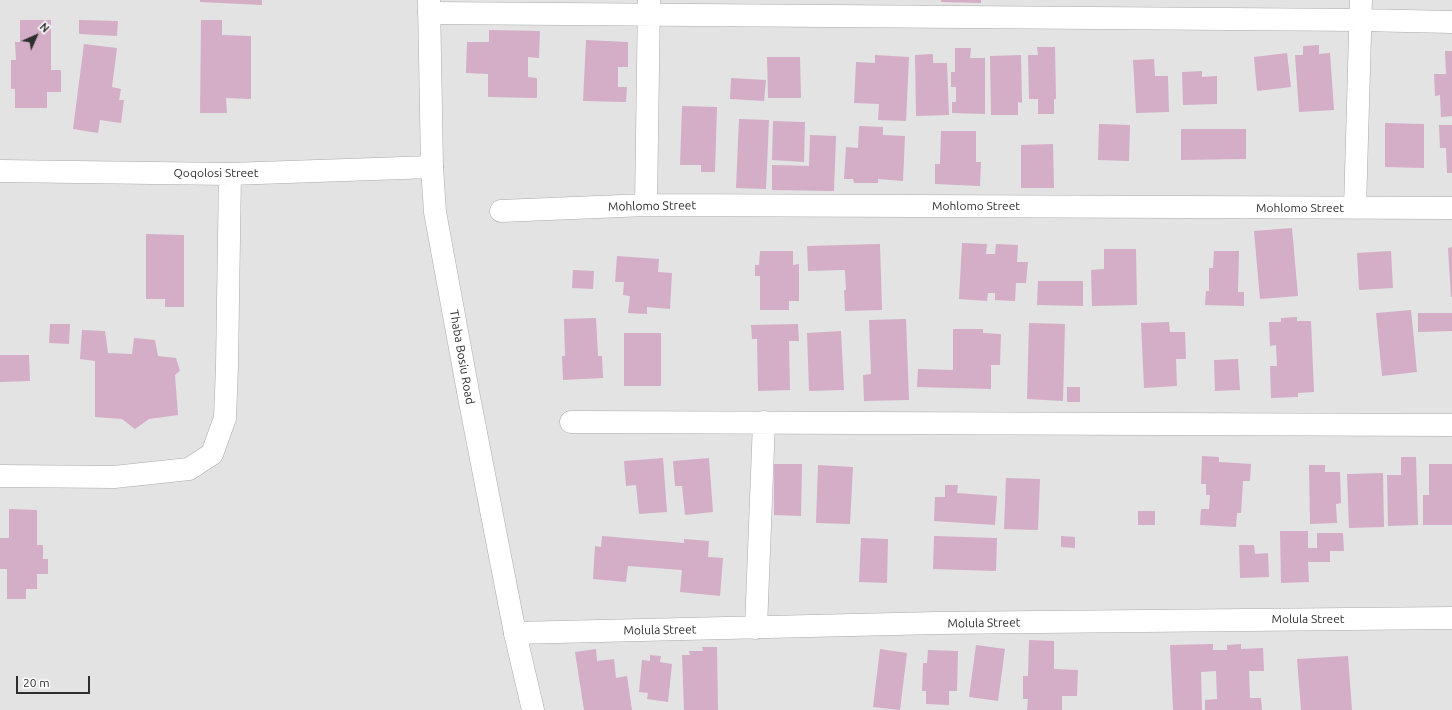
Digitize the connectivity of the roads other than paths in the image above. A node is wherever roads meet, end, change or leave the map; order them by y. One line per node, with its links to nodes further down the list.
1 (429, 6): 2 (street); 5 (street, Thaba Bosiu Road)
2 (649, 7): 3 (street); 8 (street)
3 (1361, 10): 4 (street); 9 (street)
4 (1452, 22)
5 (432, 167): 7 (street, Qoqolosi Street); 18 (street, Thaba Bosiu Road)
6 (0, 171): 7 (street, Qoqolosi Street)
7 (230, 174): 15 (street)
8 (646, 205): 9 (street, Mohlomo Street); 11 (street, Mohlomo Street)
9 (1355, 208): 10 (street, Mohlomo Street)
10 (1452, 208)
11 (501, 211)
12 (571, 422): 13 (street)
13 (764, 422): 14 (street); 17 (street)
14 (1452, 425)
15 (0, 476)
16 (1452, 618): 17 (street, Molula Street)
17 (756, 628): 18 (street, Molula Street)
18 (515, 633): 19 (street, Thaba Bosiu Road)
19 (533, 710)

